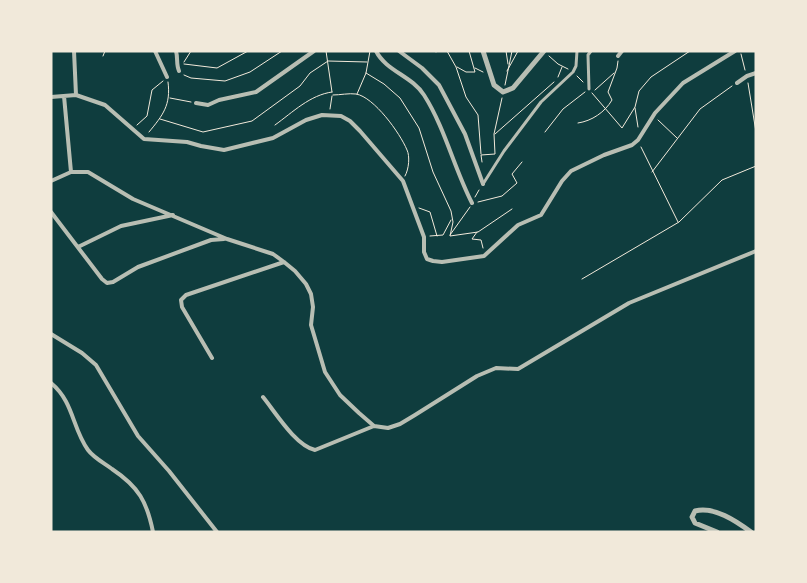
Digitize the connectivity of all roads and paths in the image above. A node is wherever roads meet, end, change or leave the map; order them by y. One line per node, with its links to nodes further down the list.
1 (74, 51): 46 (street)
2 (105, 51): 26 (path)
3 (155, 51): 39 (street)
4 (176, 51): 33 (street)
5 (191, 51): 6 (path)
6 (248, 51)
7 (282, 51): 33 (path)
8 (314, 51): 52 (street)
9 (326, 51): 28 (path)
10 (370, 51): 29 (path)
11 (376, 51): 76 (street)
12 (399, 51): 75 (street)
13 (447, 51): 32 (path)
14 (469, 51): 32 (path)
15 (482, 51): 43 (street)
16 (506, 51): 30 (path)
17 (512, 51): 30 (path)
18 (518, 51): 34 (path)
19 (544, 51): 43 (street)
20 (577, 51): 75 (street)
21 (591, 51): 41 (street)
22 (622, 51): 27 (street)
23 (690, 51): 53 (path)
24 (735, 51): 56 (street)
25 (740, 51): 38 (path)
26 (103, 56)
27 (618, 56): 35 (path)
28 (328, 61): 29 (path); 42 (path); 57 (path)
29 (367, 62): 36 (path)
30 (508, 64): 34 (path)
31 (562, 66): 63 (path)
32 (456, 67): 67 (path)
33 (179, 71)
34 (507, 72): 43 (path)
35 (615, 72): 44 (path); 54 (path)
36 (366, 73): 45 (path); 81 (path)
37 (756, 74): 38 (street)
38 (747, 76): 40 (street); 62 (path)
39 (167, 77): 50 (path); 60 (path)
40 (737, 83): 64 (path)
41 (589, 89): 61 (path)
42 (332, 92): 47 (path); 59 (path)
43 (503, 92): 63 (path)
44 (592, 93)
45 (357, 94): 47 (path); 74 (path)
46 (76, 95): 48 (street); 60 (street)
47 (332, 95): 55 (path)
48 (64, 96): 49 (street); 71 (street)
49 (51, 97)
50 (170, 98): 52 (path); 57 (path)
51 (597, 98): 54 (path)
52 (196, 103)
53 (635, 107): 54 (path); 66 (path)
54 (606, 110): 58 (path)
55 (328, 115): 65 (street); 74 (street)
56 (654, 116): 64 (path); 66 (street)
57 (160, 118): 65 (path)
58 (578, 123)
59 (275, 125)
60 (132, 128): 65 (street)
61 (545, 132)
62 (756, 132)
63 (494, 134): 67 (path)
64 (677, 138): 72 (path)
65 (144, 139)
66 (638, 140): 72 (path); 90 (street)
67 (482, 155): 69 (path)
68 (522, 162): 76 (path)
69 (482, 165)
70 (756, 166): 82 (path)
71 (71, 172): 73 (street); 80 (street)
72 (652, 172): 82 (path)
73 (51, 181)
74 (402, 181): 77 (street)
75 (483, 184): 76 (path)
76 (472, 203): 85 (path)
77 (412, 205): 84 (path); 86 (street)
78 (512, 209): 83 (path)
79 (51, 212): 88 (street)
80 (173, 215): 87 (street); 88 (street)
81 (452, 219): 84 (path); 85 (path)
82 (679, 222): 92 (path)
83 (478, 232): 85 (path); 90 (path)
84 (437, 236): 86 (path)
85 (450, 236)
86 (424, 237): 90 (street)
87 (227, 239): 88 (street); 91 (street)
88 (78, 247)
89 (756, 251): 97 (street)
90 (485, 255)
91 (284, 262): 94 (street); 97 (street)
92 (582, 279)
93 (51, 334): 99 (street)
94 (212, 358)
95 (51, 383): 98 (street)
96 (262, 397): 97 (street)
97 (374, 426)
98 (153, 532)
99 (217, 532)
100 (717, 532): 101 (street)
101 (751, 532)

